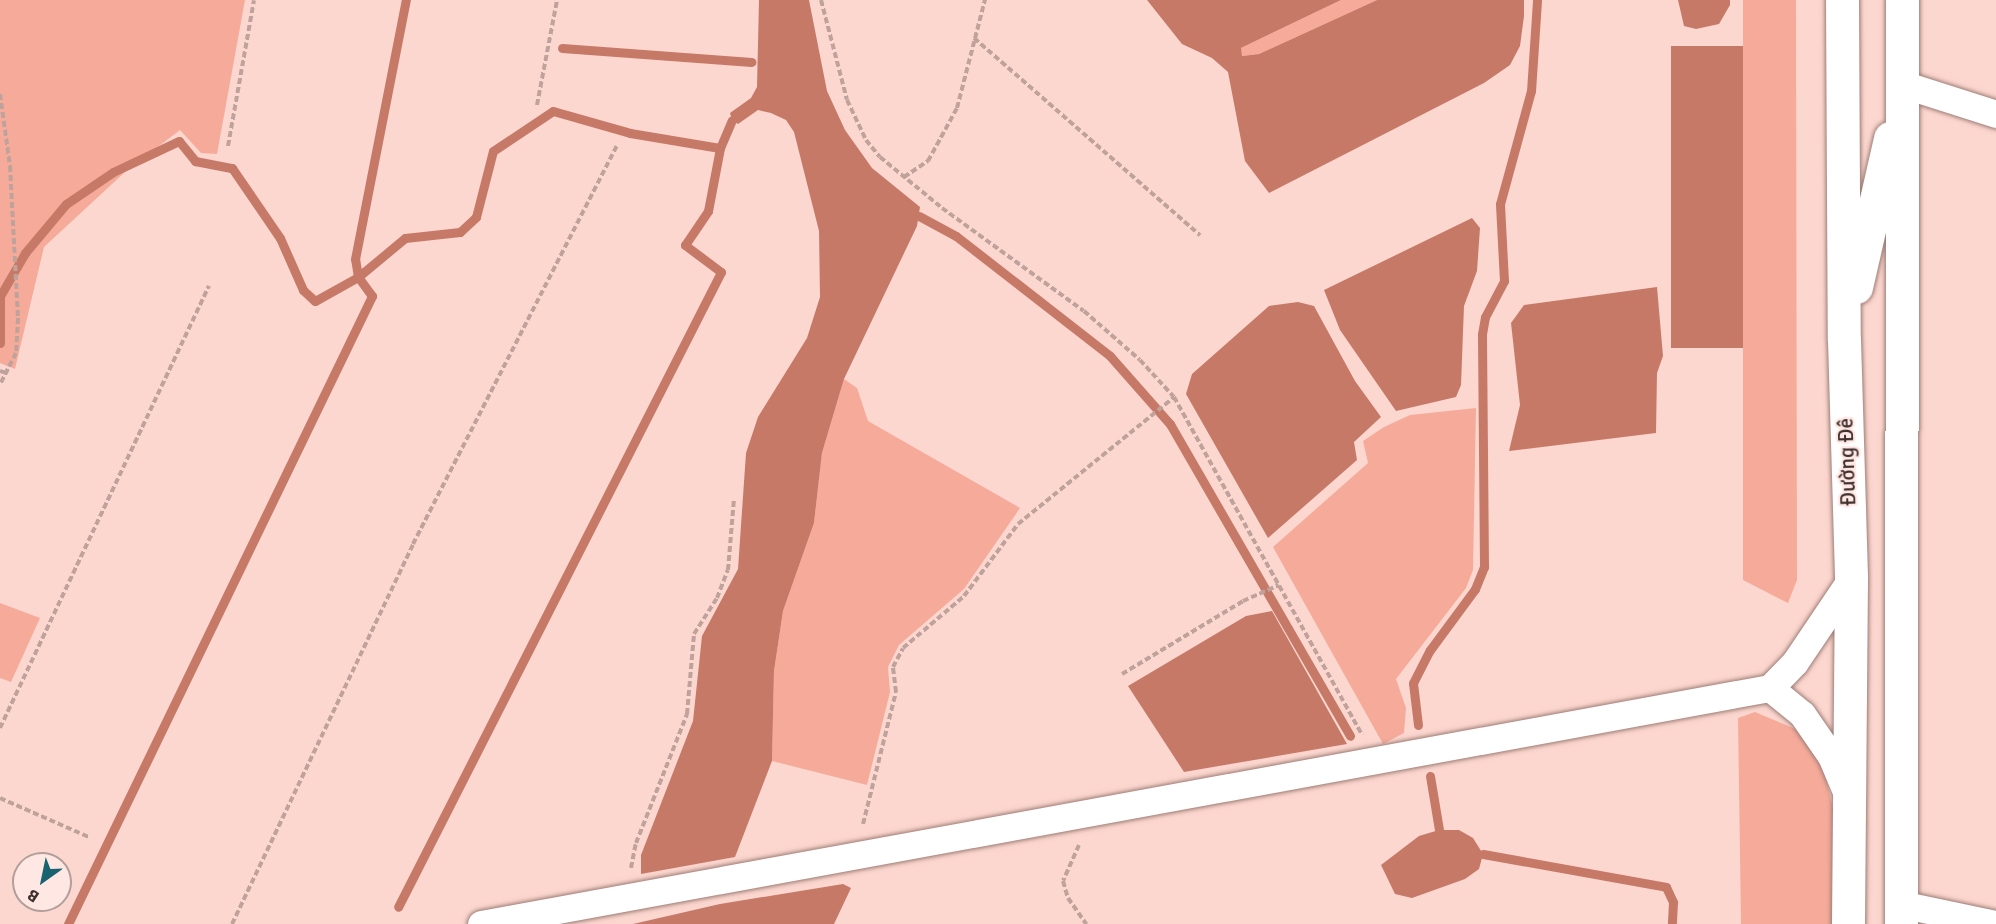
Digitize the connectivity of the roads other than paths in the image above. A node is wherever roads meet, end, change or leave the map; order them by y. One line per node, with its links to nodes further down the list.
1 (1842, 0): 5 (street, Đường Đê)
2 (1902, 0): 3 (street)
3 (1902, 84): 4 (street); 5 (street); 9 (street)
4 (1996, 114)
5 (1844, 340): 6 (street, Đường Đê)
6 (1851, 579): 7 (street); 8 (street, Đường Đê)
7 (1770, 688): 8 (street); 10 (street)
8 (1848, 796): 11 (street, Đường Đê)
9 (1901, 914): 12 (street)
10 (481, 924)
11 (1848, 924)
12 (1995, 924)

